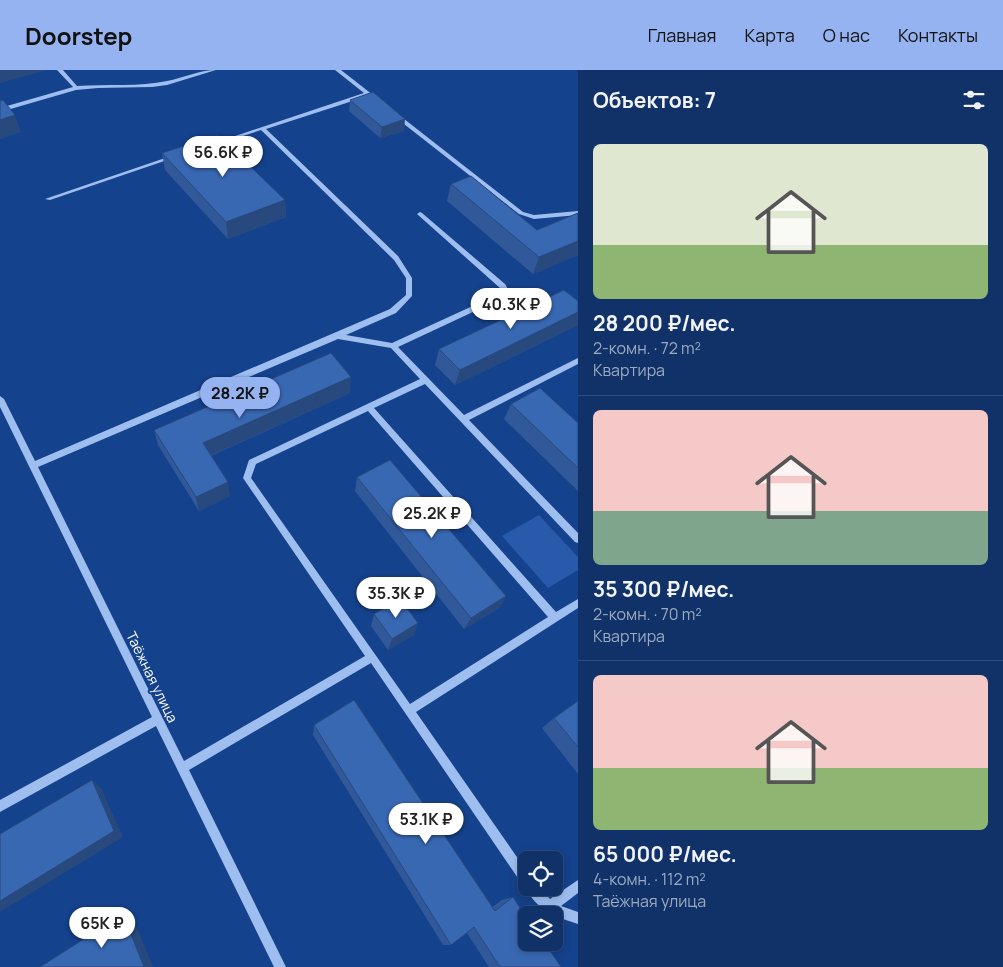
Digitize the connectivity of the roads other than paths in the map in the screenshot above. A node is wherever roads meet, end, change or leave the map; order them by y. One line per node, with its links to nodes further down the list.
1 (60, 70): 4 (street)
2 (213, 70): 4 (lane)
3 (338, 70): 5 (street)
4 (76, 88): 7 (lane)
5 (368, 94): 6 (street); 9 (street)
6 (375, 100)
7 (0, 110)
8 (391, 112): 13 (street)
9 (262, 128): 10 (street); 15 (street)
10 (207, 146)
11 (179, 156): 12 (street)
12 (48, 199)
13 (578, 213)
14 (420, 214): 16 (street)
15 (337, 336): 16 (street); 22 (street)
16 (393, 346): 18 (street)
17 (578, 361): 21 (street)
18 (426, 380): 20 (street); 21 (street)
19 (0, 399): 22 (street, Таёжная улица)
20 (369, 407): 25 (lane); 26 (street)
21 (464, 419): 23 (street)
22 (33, 465): 28 (street, Таёжная улица)
23 (578, 539)
24 (578, 603): 25 (street)
25 (555, 618): 27 (street)
26 (372, 657): 27 (street); 29 (street)
27 (409, 711): 31 (street)
28 (157, 720): 29 (street, Таёжная улица); 30 (street)
29 (182, 768): 38 (street, Таёжная улица)
30 (1, 801)
31 (518, 868)
32 (578, 886): 35 (street)
33 (537, 896): 34 (street)
34 (549, 906)
35 (551, 906)
36 (563, 914): 37 (street)
37 (578, 918)
38 (280, 967)

